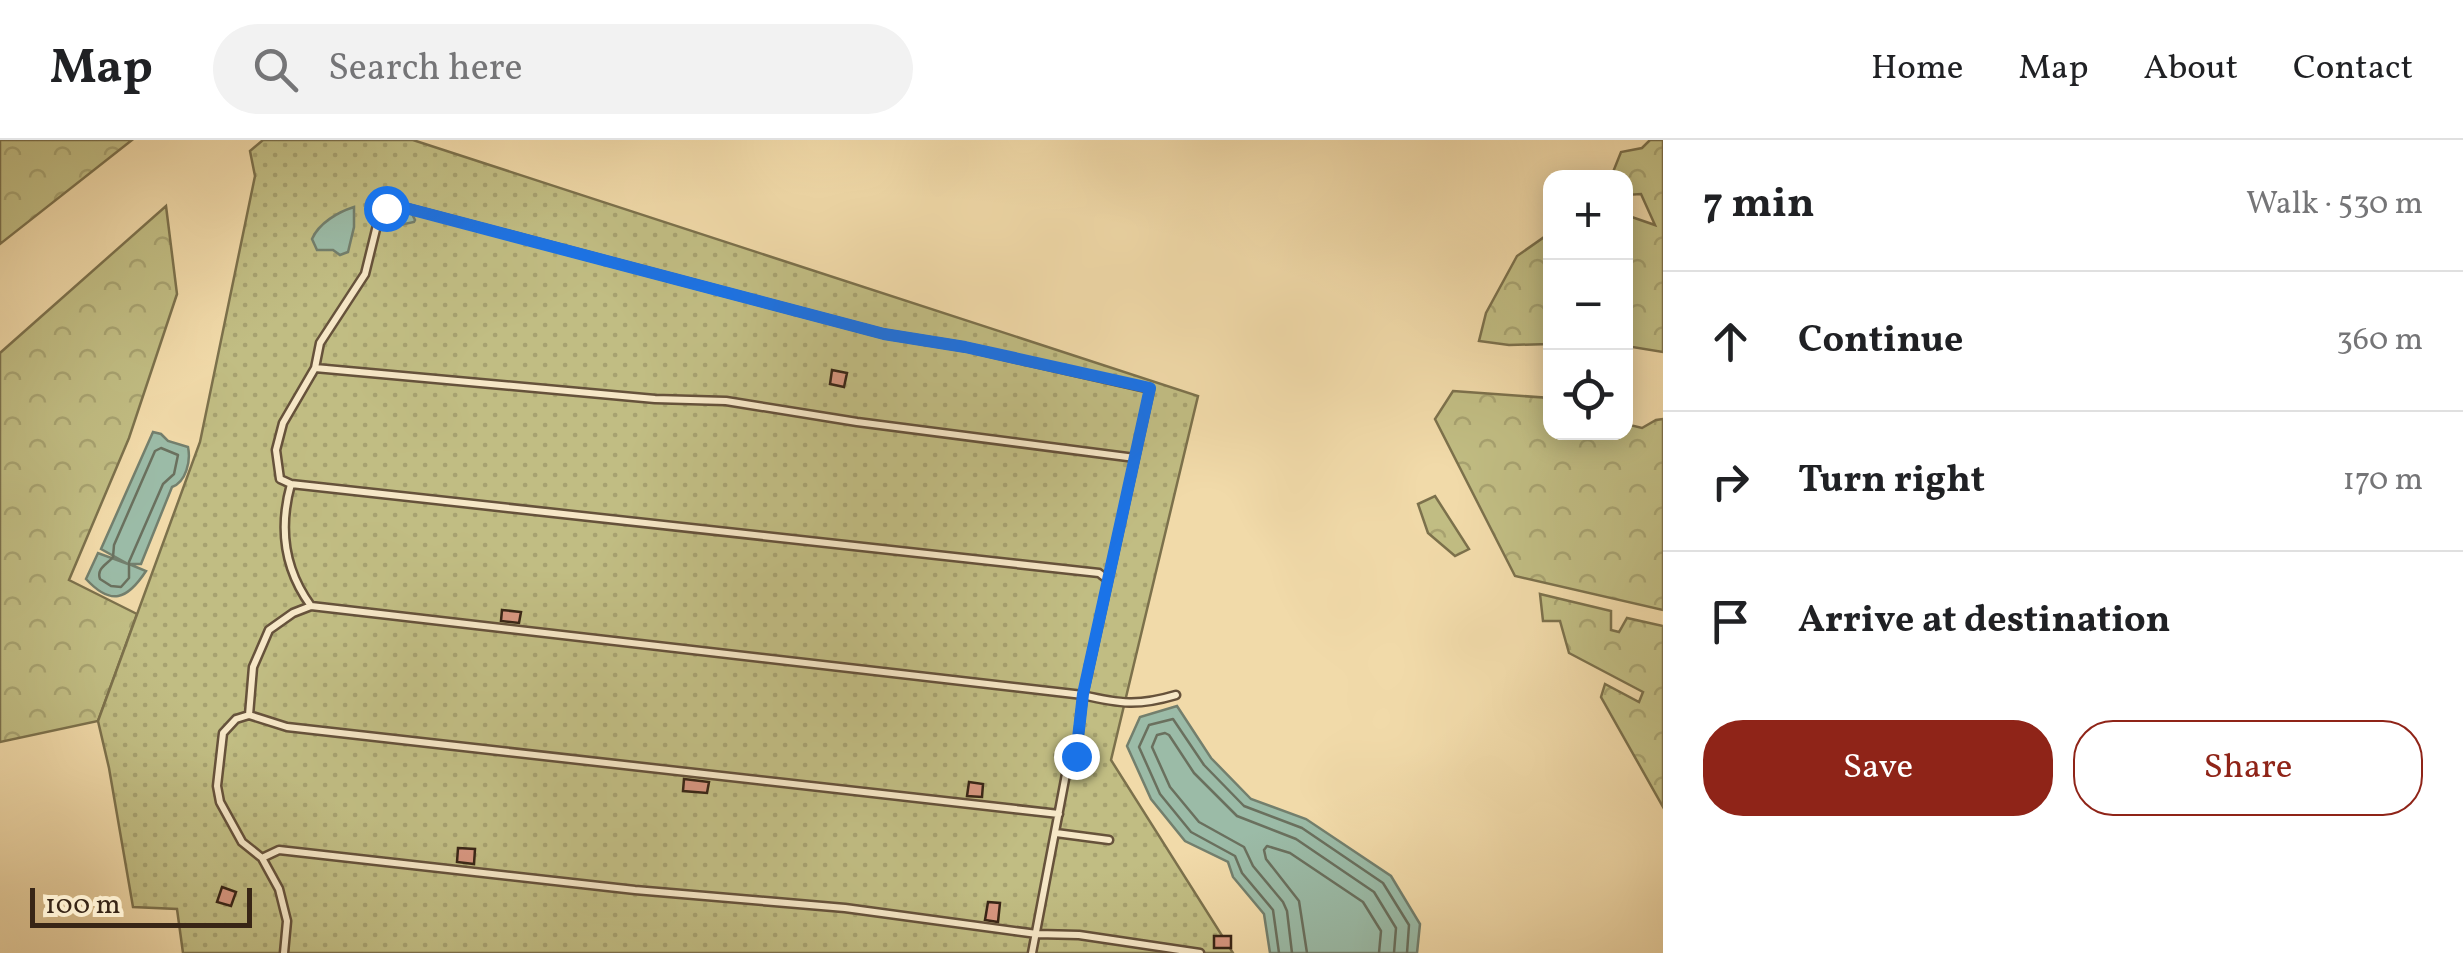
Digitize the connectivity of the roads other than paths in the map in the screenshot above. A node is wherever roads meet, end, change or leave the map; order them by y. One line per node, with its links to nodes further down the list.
1 (316, 368): 2 (lane); 2 (lane); 3 (lane)
2 (1135, 458): 4 (lane)
3 (291, 484): 4 (lane); 5 (lane)
4 (1108, 580): 6 (lane)
5 (310, 606): 6 (lane); 8 (lane)
6 (1083, 694): 7 (lane); 9 (lane)
7 (1176, 695)
8 (250, 715): 9 (lane); 12 (lane)
9 (1059, 814): 10 (lane)
10 (1056, 833): 11 (lane); 13 (lane)
11 (1109, 840)
12 (262, 858): 13 (lane); 14 (lane)
13 (1037, 934): 15 (lane); 16 (lane)
14 (284, 953)
15 (1032, 953)
16 (1200, 953)

